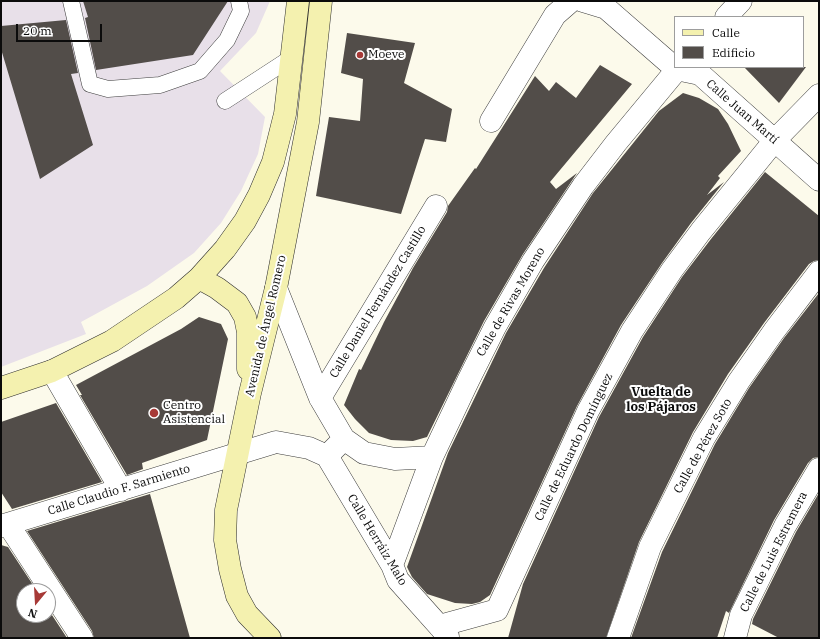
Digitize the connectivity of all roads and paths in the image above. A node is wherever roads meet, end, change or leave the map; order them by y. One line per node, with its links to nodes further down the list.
1 (71, 1): 2 (lane)
2 (239, 1)
3 (298, 1): 9 (main road)
4 (321, 1): 20 (main road, Avenida de Ángel Romero)
5 (571, 1): 14 (street)
6 (583, 1): 10 (street, Calle Juan Martí)
7 (741, 1): 8 (street)
8 (727, 16)
9 (292, 58): 13 (lane); 19 (main road)
10 (674, 65)
11 (678, 68): 15 (street, Calle Juan Martí); 28 (street, Calle de Rivas Moreno)
12 (819, 95): 15 (street, Calle de Eduardo Domínguez)
13 (225, 101)
14 (491, 121)
15 (775, 140): 16 (street, Calle Juan Martí); 33 (street, Calle de Eduardo Domínguez)
16 (819, 180)
17 (436, 206): 24 (street, Calle Daniel Fernández Castillo)
18 (819, 272): 36 (street, Calle de Pérez Soto)
19 (199, 278): 21 (main road); 23 (main road)
20 (276, 288): 23 (main road, Avenida de Ángel Romero); 24 (street)
21 (52, 370): 22 (main road); 30 (street)
22 (1, 388)
23 (250, 393): 26 (main road, Avenida de Ángel Romero)
24 (320, 398): 25 (street)
25 (344, 439): 27 (street); 28 (street)
26 (237, 453): 27 (street, Calle Claudio F. Sarmiento); 30 (street, Calle Claudio F. Sarmiento); 35 (main road, Avenida de Ángel Romero)
27 (327, 456): 32 (street, Calle Herráiz Malo)
28 (432, 457): 32 (street, Calle de Rivas Moreno)
29 (819, 469): 37 (street, Calle de Luis Estremera)
30 (121, 490): 31 (street, Calle Claudio F. Sarmiento)
31 (5, 525): 34 (street)
32 (392, 565): 33 (street, Calle Herráiz Malo)
33 (444, 632)
34 (82, 638)
35 (270, 638)
36 (618, 638)
37 (735, 638)

